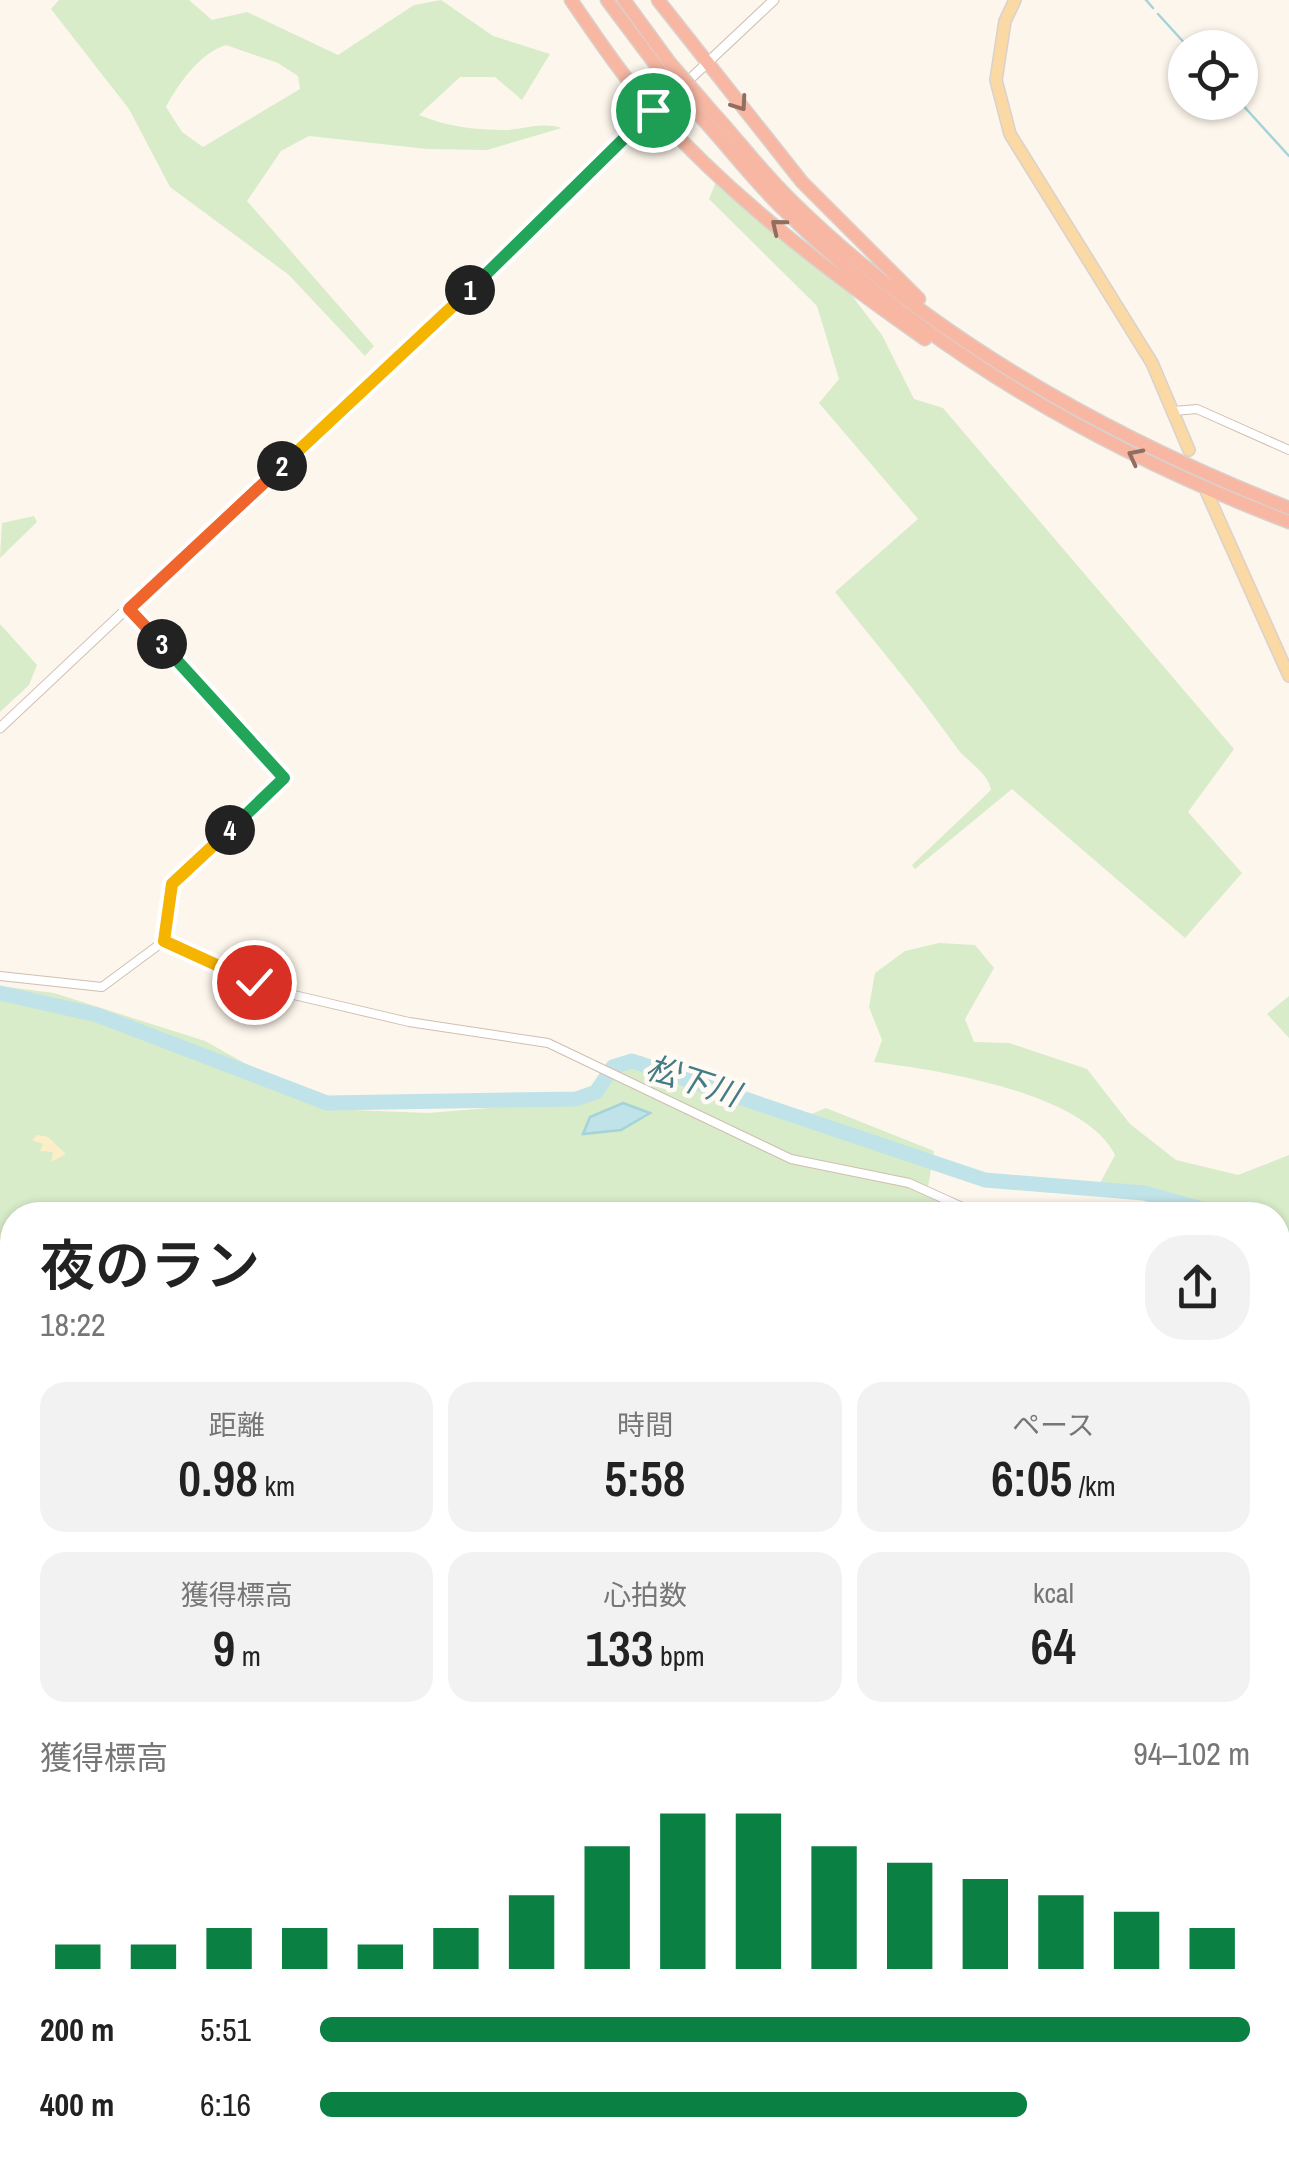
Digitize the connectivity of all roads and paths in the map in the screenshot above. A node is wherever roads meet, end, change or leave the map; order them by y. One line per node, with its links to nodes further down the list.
1 (571, 0): 9 (highway)
2 (607, 0): 8 (highway)
3 (624, 0): 8 (highway)
4 (658, 0): 7 (highway)
5 (774, 0): 7 (street)
6 (1015, 0): 13 (main road)
7 (709, 59): 9 (street); 11 (highway, one-way to 11)
8 (666, 68): 10 (highway, bridge)
9 (653, 110): 12 (highway, one-way to 9); 19 (street)
10 (702, 110): 11 (highway); 12 (highway)
11 (958, 337): 17 (highway)
12 (1032, 399): 18 (highway, one-way to 12)
13 (1174, 412): 14 (main road); 15 (street)
14 (1189, 450)
15 (1289, 450)
16 (1207, 493): 20 (main road)
17 (1289, 508)
18 (1289, 522)
19 (129, 609): 21 (street); 22 (street)
20 (1289, 676)
21 (0, 728)
22 (164, 941): 23 (street); 24 (street)
23 (0, 976)
24 (951, 1202)

